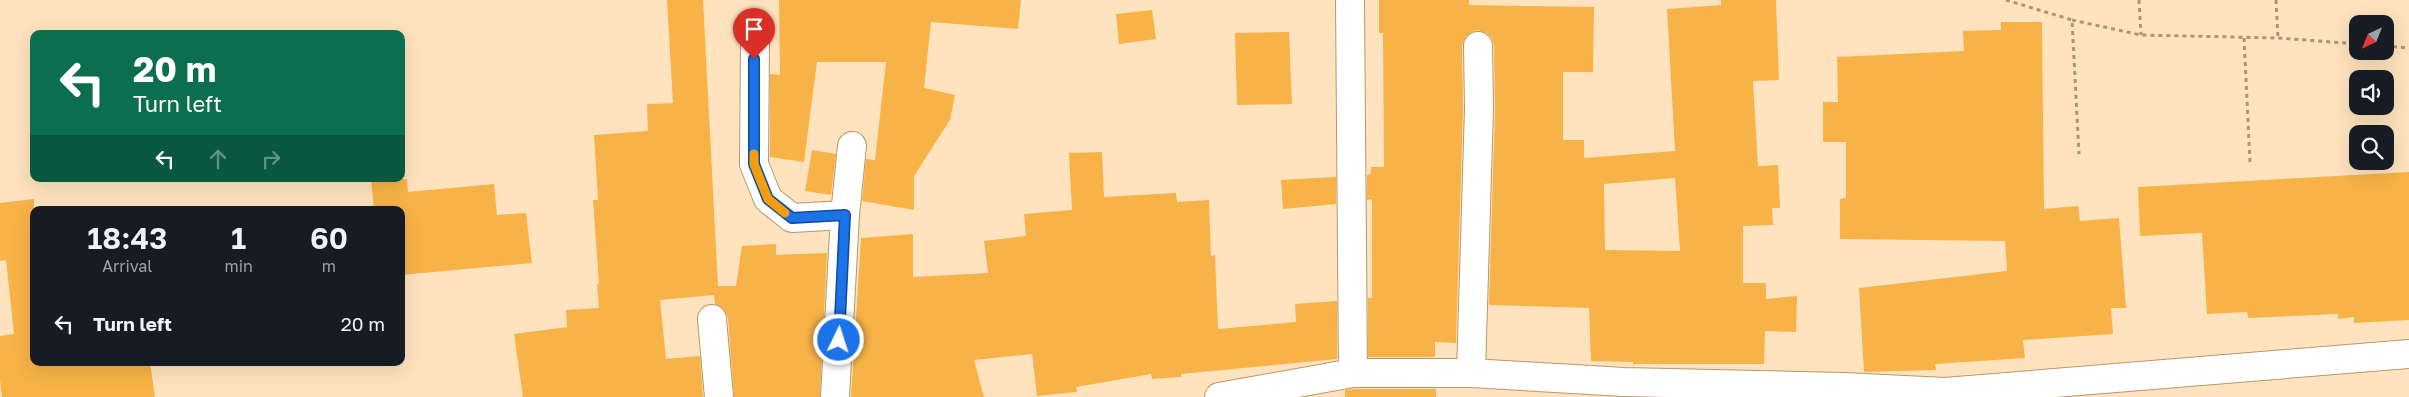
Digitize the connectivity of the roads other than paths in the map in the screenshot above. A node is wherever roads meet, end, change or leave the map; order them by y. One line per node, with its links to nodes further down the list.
1 (1350, 0): 8 (street)
2 (755, 42): 5 (street)
3 (1478, 46): 9 (street)
4 (852, 146): 5 (street)
5 (845, 215): 13 (street)
6 (712, 319): 12 (street)
7 (2409, 354): 11 (street)
8 (1353, 373): 9 (street); 10 (street)
9 (1472, 373): 11 (street)
10 (1327, 388): 14 (street)
11 (1689, 391)
12 (718, 397)
13 (835, 397)
14 (1219, 397)

